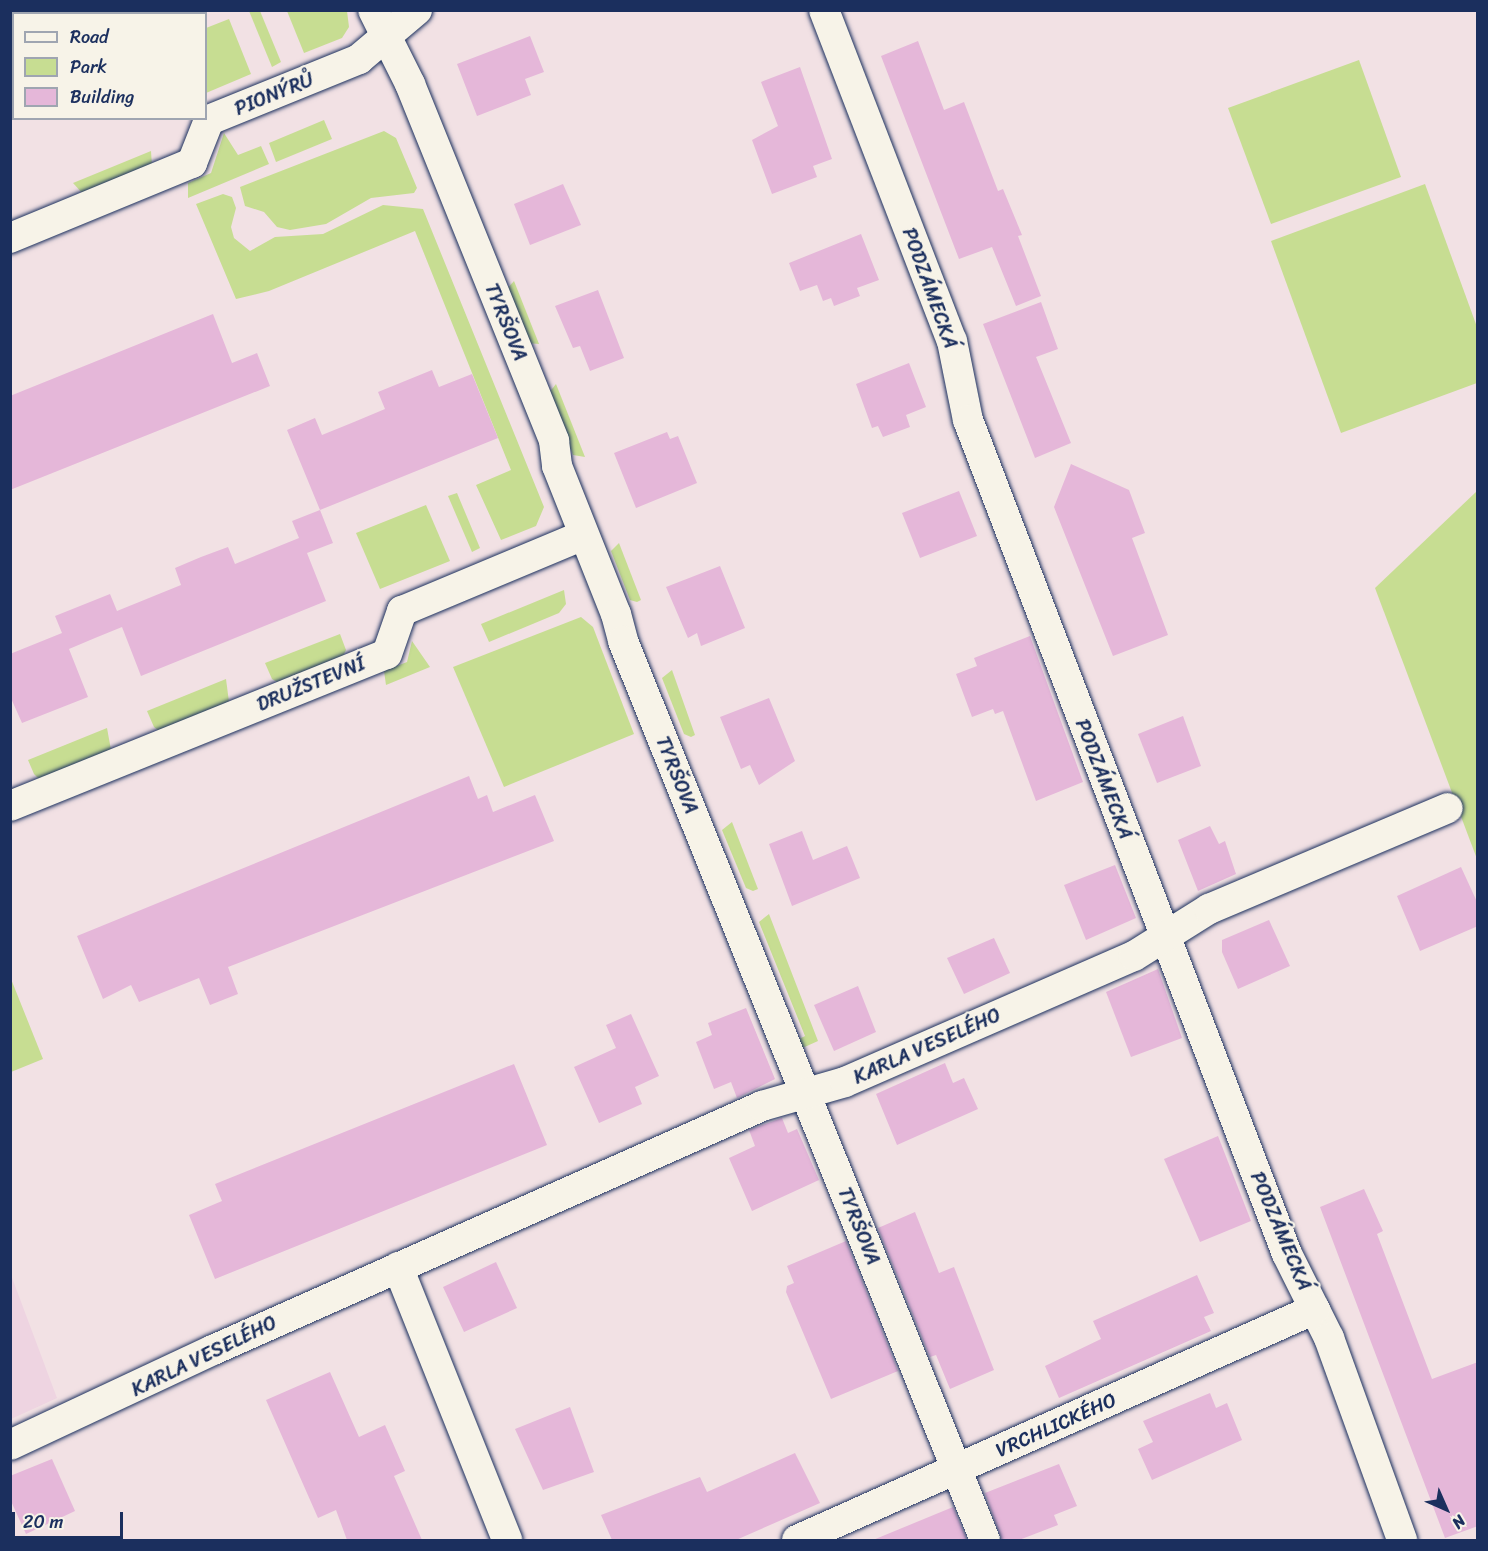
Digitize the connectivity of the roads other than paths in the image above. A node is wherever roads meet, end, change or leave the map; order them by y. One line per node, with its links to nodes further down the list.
1 (417, 10): 3 (street, PIONÝRŮ)
2 (824, 10): 8 (street, PODZÁMECKÁ)
3 (379, 23): 4 (street, PIONÝRŮ); 5 (street, TYRŠOVA)
4 (10, 238)
5 (584, 535): 6 (street, DRUŽSTEVNÍ); 9 (street, TYRŠOVA)
6 (10, 806)
7 (1448, 808): 8 (street, KARLA VESELÉHO)
8 (1167, 937): 9 (street, KARLA VESELÉHO); 11 (street, PODZÁMECKÁ)
9 (805, 1092): 10 (street, KARLA VESELÉHO); 13 (street, TYRŠOVA)
10 (398, 1267): 12 (street, KARLA VESELÉHO); 14 (street)
11 (1315, 1309): 13 (street, VRCHLICKÉHO); 17 (street, PODZÁMECKÁ)
12 (10, 1445)
13 (957, 1470): 15 (street, VRCHLICKÉHO); 16 (street, TYRŠOVA)
14 (507, 1540)
15 (797, 1540)
16 (985, 1540)
17 (1402, 1540)

